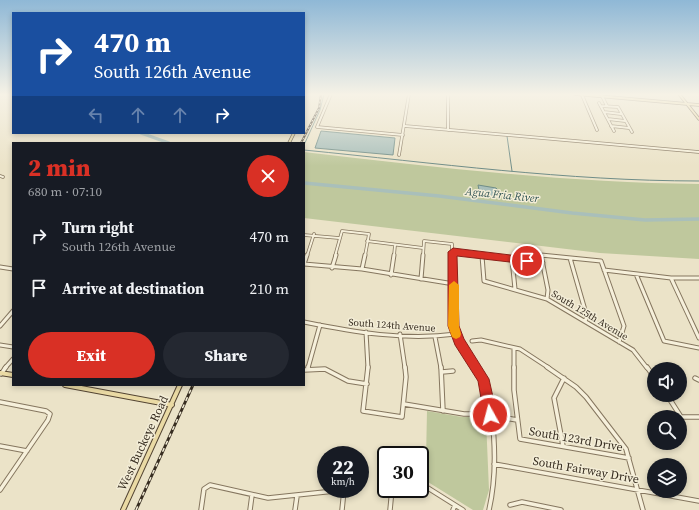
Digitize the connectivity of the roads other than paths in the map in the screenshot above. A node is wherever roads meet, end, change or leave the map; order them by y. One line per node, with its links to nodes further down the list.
1 (321, 118): 14 (street)
2 (406, 118): 7 (street)
3 (448, 118): 10 (street)
4 (592, 118): 11 (street)
5 (608, 119): 6 (street); 8 (street)
6 (625, 120): 9 (street)
7 (405, 126): 10 (street); 14 (street)
8 (611, 126): 9 (street); 12 (street)
9 (629, 128): 13 (street)
10 (448, 130): 15 (street)
11 (597, 130)
12 (614, 131)
13 (632, 132)
14 (403, 135): 16 (street)
15 (699, 152)
16 (399, 155)
17 (314, 234): 18 (street); 19 (street); 27 (street)
18 (305, 235)
19 (340, 238): 20 (street); 31 (street)
20 (367, 241): 21 (street); 33 (street)
21 (395, 245): 22 (street); 36 (street)
22 (423, 248): 23 (street); 39 (street)
23 (453, 252): 24 (street); 40 (street)
24 (482, 256): 26 (street); 41 (street, South 125th Avenue)
25 (570, 258): 28 (street); 34 (street); 44 (street)
26 (512, 259): 28 (street); 41 (street)
27 (305, 261)
28 (542, 263): 42 (street)
29 (305, 264): 31 (street)
30 (0, 267): 32 (street)
31 (332, 268): 33 (street)
32 (12, 269)
33 (362, 269): 36 (street)
34 (604, 270): 35 (street); 54 (street)
35 (636, 274): 37 (street); 58 (street)
36 (391, 275): 39 (street)
37 (671, 278): 38 (street); 52 (street)
38 (699, 278)
39 (421, 279): 40 (street)
40 (454, 284): 50 (street)
41 (515, 289): 42 (street, South 125th Avenue)
42 (547, 299): 44 (street, South 125th Avenue)
43 (12, 312): 47 (street)
44 (584, 321): 54 (street, South 125th Avenue)
45 (305, 322): 46 (street, South 124th Avenue)
46 (320, 325): 48 (street, South 124th Avenue); 61 (street)
47 (0, 326)
48 (366, 332): 49 (street, South 124th Avenue); 70 (street)
49 (400, 334): 51 (street, South 124th Avenue); 75 (street)
50 (456, 334): 51 (street, South 124th Avenue); 78 (street)
51 (435, 337): 64 (street)
52 (699, 338)
53 (472, 340): 57 (street)
54 (619, 342): 60 (street, South 125th Avenue)
55 (0, 345): 56 (street)
56 (12, 347)
57 (514, 348): 67 (street); 80 (street)
58 (699, 348)
59 (12, 359): 65 (street)
60 (647, 367)
61 (308, 369): 62 (street); 70 (street)
62 (305, 370)
63 (453, 371): 64 (street)
64 (442, 372): 77 (street)
65 (0, 373): 66 (main road)
66 (12, 375)
67 (564, 378): 82 (street); 84 (street)
68 (695, 378): 69 (street)
69 (699, 380)
70 (367, 384): 75 (street)
71 (70, 386): 76 (main road)
72 (180, 386): 76 (main road, West Buckeye Road)
73 (671, 402): 79 (street)
74 (0, 403): 83 (street)
75 (404, 404): 77 (street, South 123rd Drive)
76 (172, 405): 96 (main road, West Buckeye Road)
77 (443, 411): 78 (street, South 123rd Drive)
78 (490, 415): 80 (street, South 123rd Drive); 85 (street)
79 (699, 417)
80 (517, 420): 82 (street, South 123rd Drive)
81 (0, 446): 83 (street)
82 (562, 446): 84 (street, South 123rd Drive)
83 (27, 452): 87 (street)
84 (629, 458): 88 (street)
85 (494, 464): 88 (street, South Fairway Drive); 104 (street)
86 (429, 489): 93 (street)
87 (0, 490)
88 (638, 490): 92 (street, South Fairway Drive); 106 (street)
89 (252, 495): 90 (street); 97 (street); 98 (street)
90 (297, 496): 99 (street); 100 (street)
91 (391, 498): 101 (street)
92 (699, 501)
93 (455, 505): 102 (street); 103 (street)
94 (510, 505): 95 (street)
95 (547, 509): 105 (street)
96 (123, 510)
97 (201, 510)
98 (250, 510)
99 (295, 510)
100 (342, 510)
101 (390, 510)
102 (453, 510)
103 (463, 510)
104 (489, 510)
105 (561, 510)
106 (644, 510)

